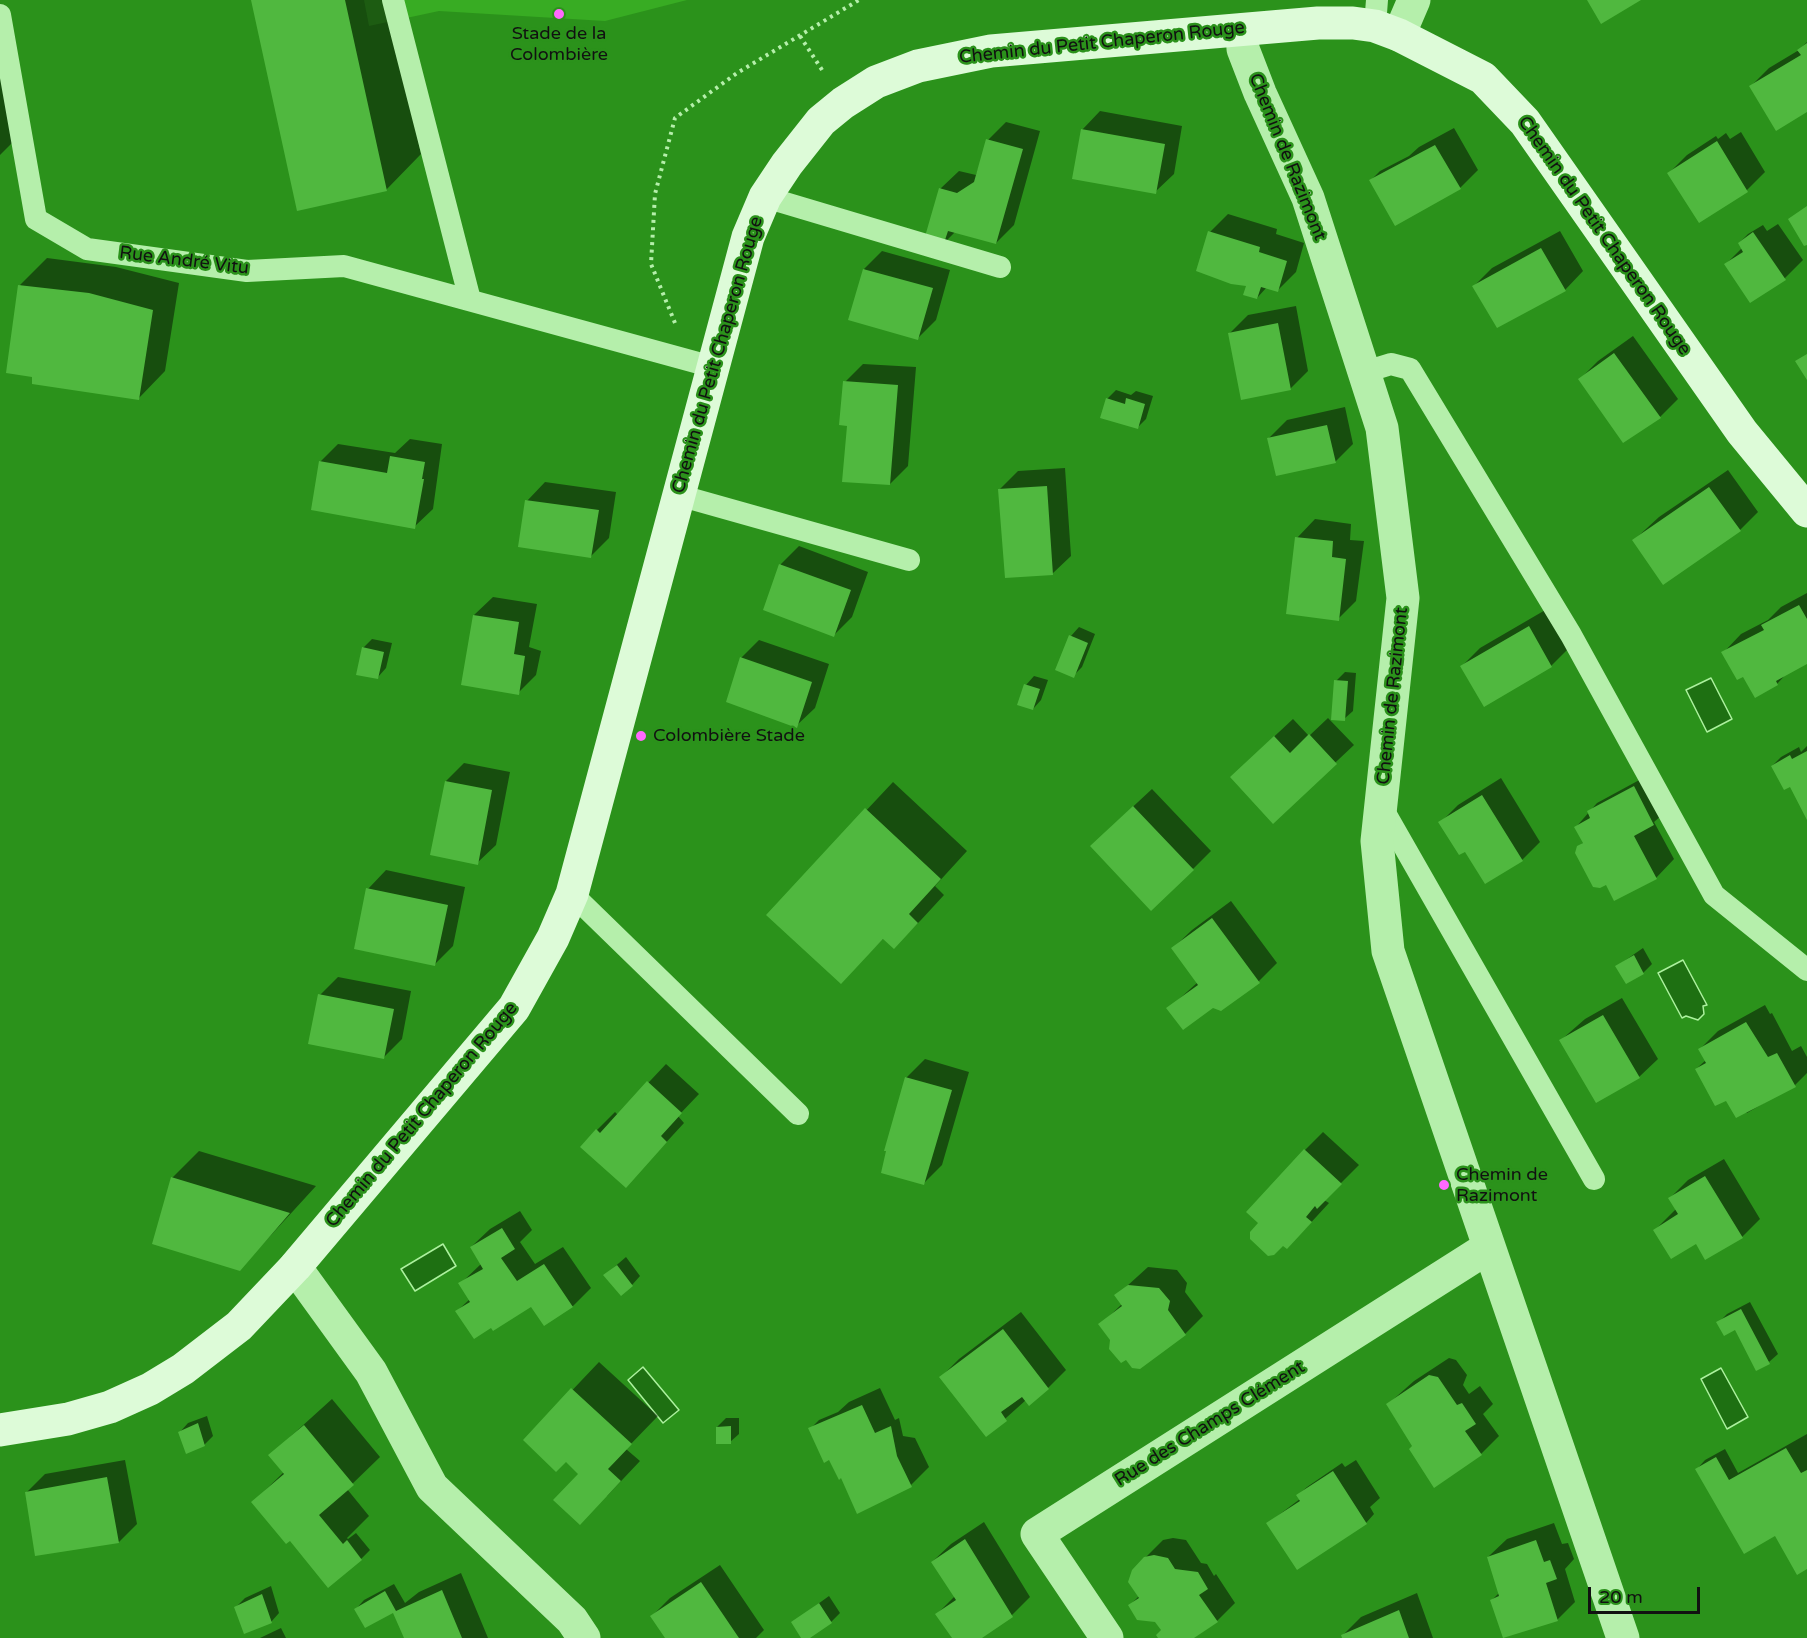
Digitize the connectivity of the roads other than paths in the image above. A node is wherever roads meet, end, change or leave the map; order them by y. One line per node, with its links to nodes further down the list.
1 (393, 0): 8 (lane)
2 (1414, 0): 4 (street)
3 (0, 15): 8 (lane, Rue André Vitu)
4 (1384, 20): 5 (street, Chemin du Petit Chaperon Rouge); 12 (street, Chemin du Petit Chaperon Rouge)
5 (1242, 30): 6 (street, Chemin du Petit Chaperon Rouge); 10 (street, Chemin de Razimont)
6 (765, 197): 7 (lane); 9 (street, Chemin du Petit Chaperon Rouge)
7 (1000, 267)
8 (470, 300): 9 (lane, Rue André Vitu)
9 (713, 367): 11 (street, Chemin du Petit Chaperon Rouge)
10 (1365, 372): 14 (street, Chemin de Razimont); 16 (lane)
11 (678, 495): 13 (lane); 15 (street, Chemin du Petit Chaperon Rouge)
12 (1807, 511)
13 (909, 560)
14 (1381, 806): 18 (lane); 19 (street, Chemin de Razimont)
15 (572, 894): 17 (lane); 20 (street, Chemin du Petit Chaperon Rouge)
16 (1807, 970)
17 (798, 1114)
18 (1594, 1179)
19 (1489, 1247): 23 (street, Rue des Champs Clément); 24 (street, Chemin de Razimont)
20 (295, 1267): 21 (street, Chemin du Petit Chaperon Rouge); 22 (street)
21 (0, 1430)
22 (584, 1638)
23 (1107, 1638)
24 (1623, 1638)

